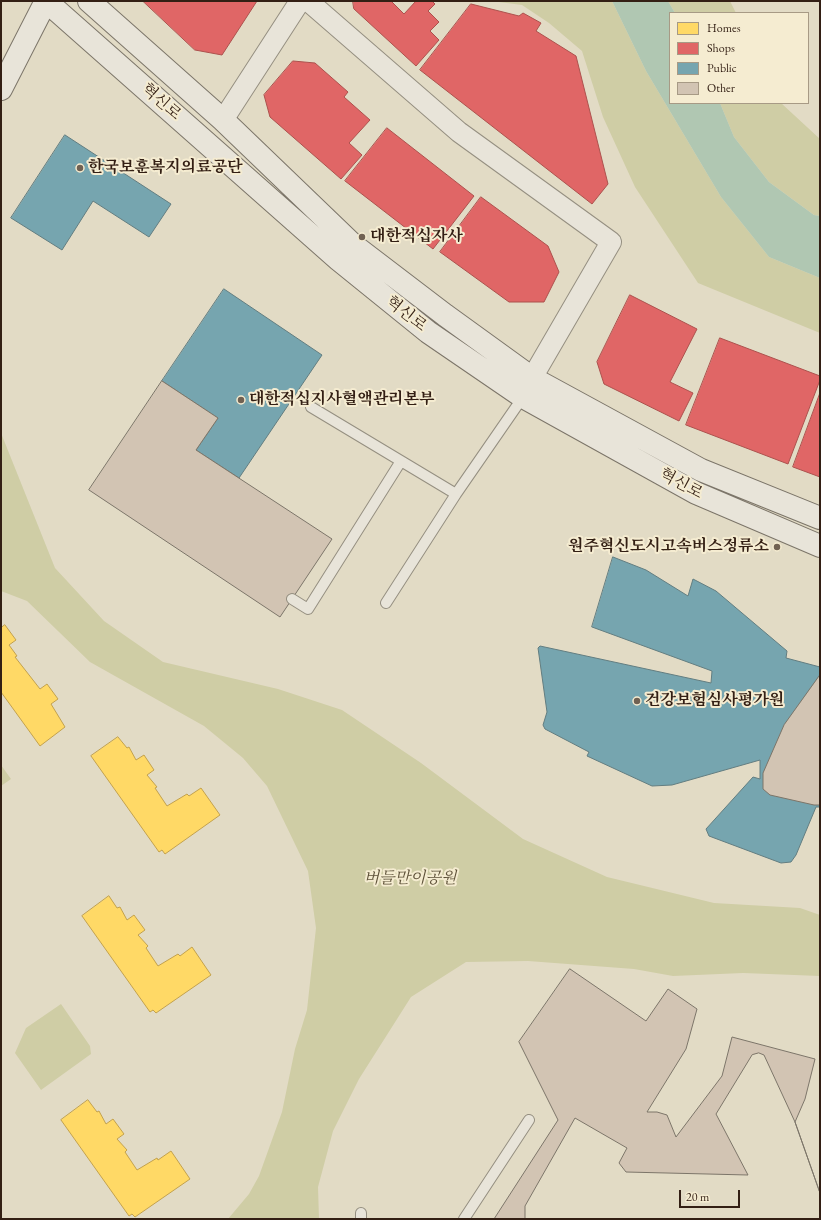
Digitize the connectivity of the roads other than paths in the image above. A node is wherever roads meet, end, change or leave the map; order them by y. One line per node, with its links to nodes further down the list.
1 (46, 1): 5 (street); 7 (street, 혁신로)
2 (89, 1): 6 (street, 혁신로)
3 (300, 1): 6 (street)
4 (308, 1): 7 (street)
5 (1, 89)
6 (222, 120): 7 (street, 혁신로)
7 (527, 388): 10 (lane); 11 (street, 혁신로); 12 (street, 혁신로)
8 (311, 407): 9 (lane)
9 (401, 461): 10 (lane); 13 (lane)
10 (456, 494): 14 (lane)
11 (820, 518)
12 (820, 546)
13 (292, 599)
14 (386, 603)
15 (529, 1120): 16 (lane)
16 (464, 1219)

